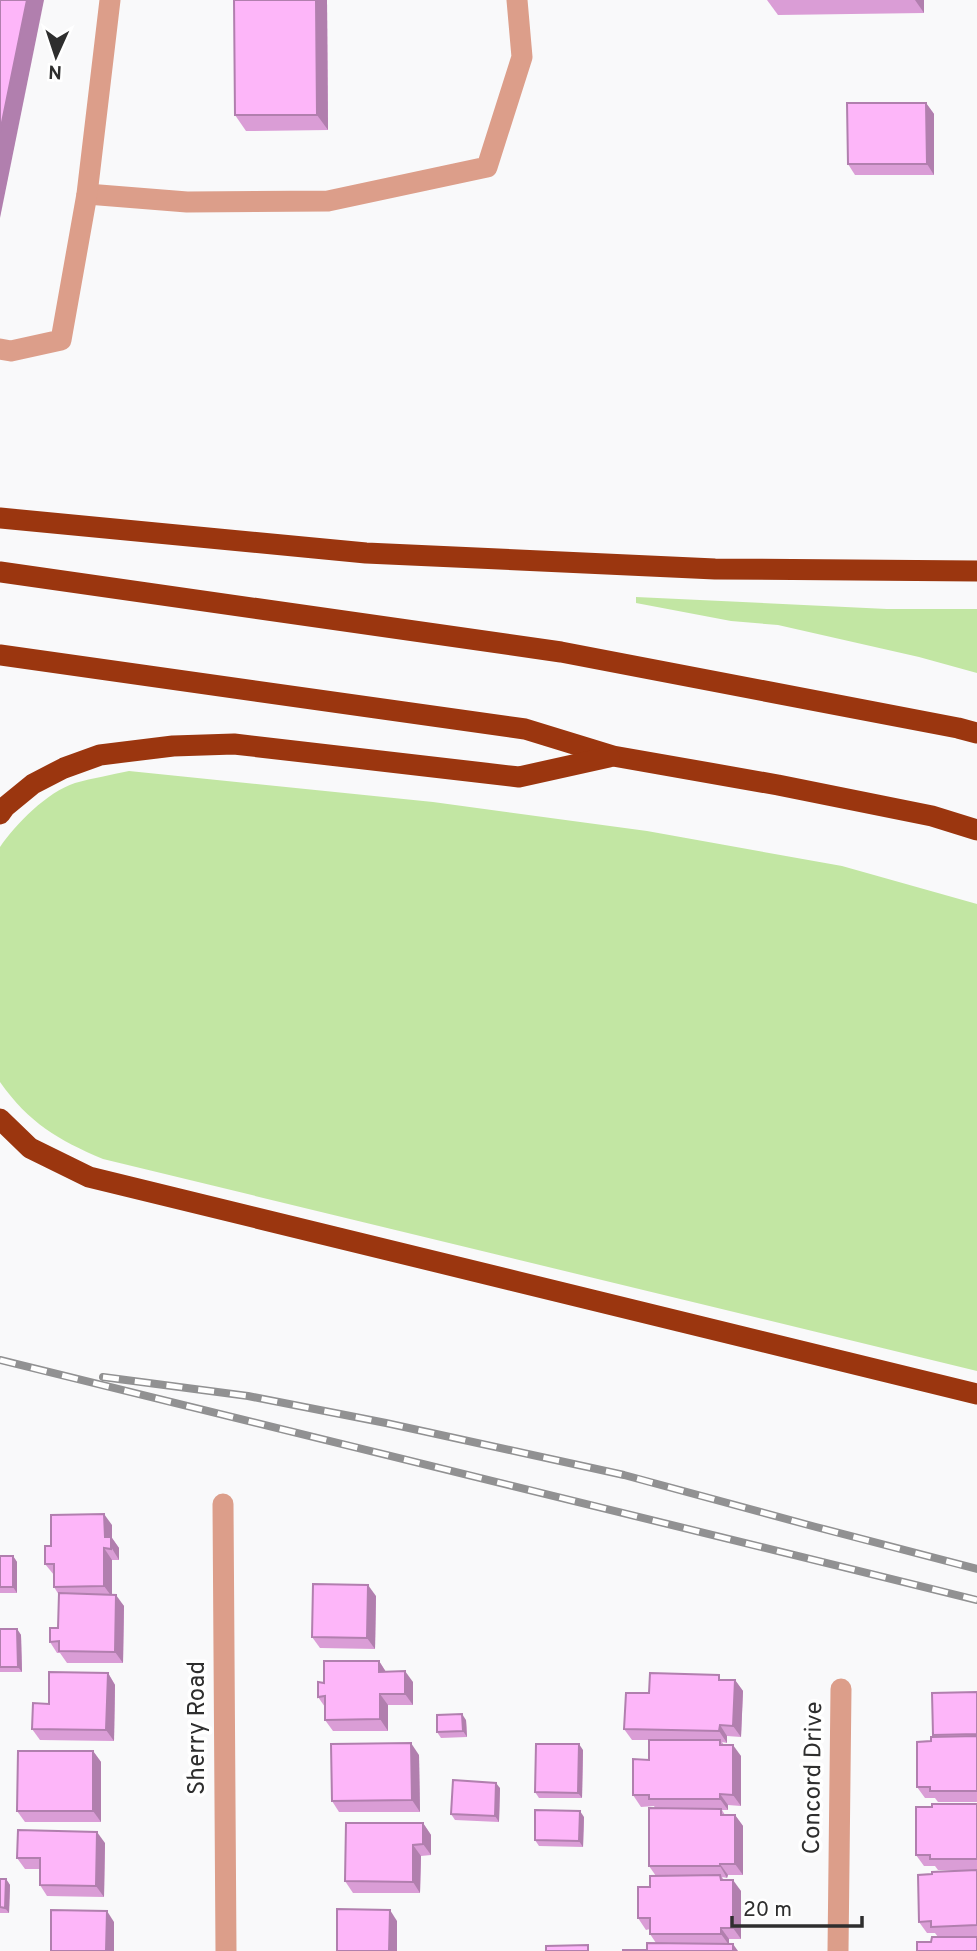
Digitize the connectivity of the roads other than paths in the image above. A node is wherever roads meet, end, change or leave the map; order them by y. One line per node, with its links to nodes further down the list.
1 (110, 0): 3 (street)
2 (517, 0): 3 (street)
3 (87, 194): 4 (street)
4 (0, 349)
5 (0, 518): 6 (highway)
6 (977, 571)
7 (0, 572): 9 (highway)
8 (0, 655): 10 (highway)
9 (977, 733)
10 (613, 756): 11 (highway); 12 (highway)
11 (0, 814)
12 (977, 830)
13 (0, 1119): 14 (highway)
14 (977, 1394)
15 (223, 1504): 17 (street, Sherry Road)
16 (841, 1689): 18 (street, Concord Drive)
17 (226, 1951)
18 (838, 1951)

